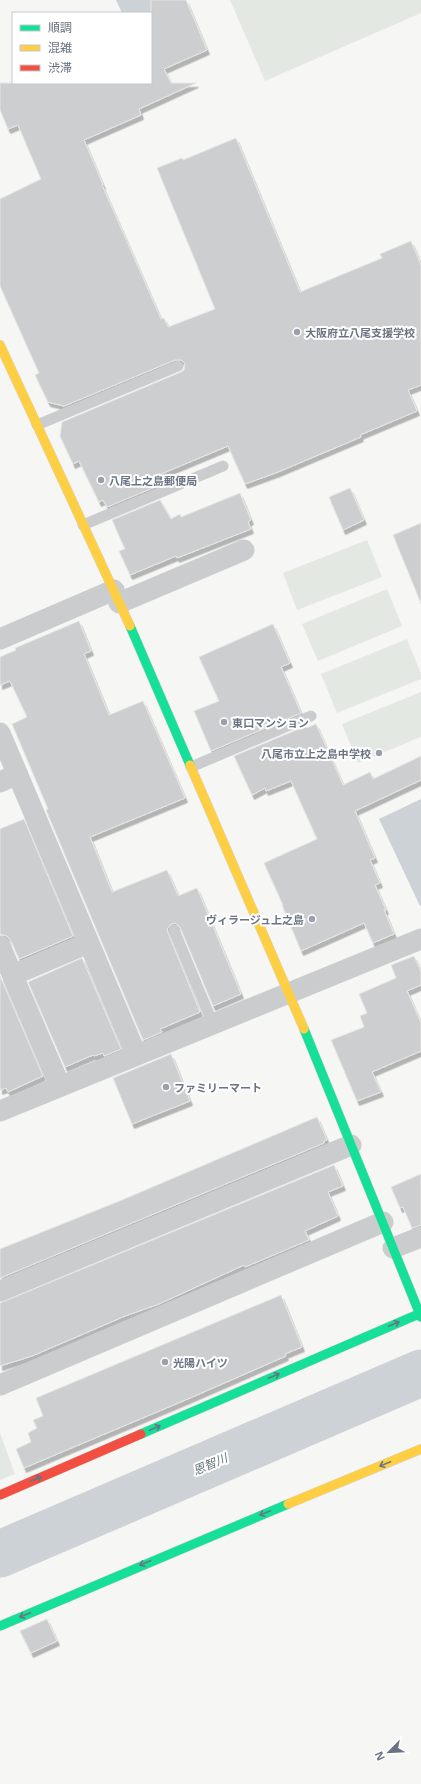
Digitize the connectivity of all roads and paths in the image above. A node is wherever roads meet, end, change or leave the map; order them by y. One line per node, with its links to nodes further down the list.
1 (0, 346): 3 (street)
2 (178, 366): 3 (lane)
3 (37, 425): 5 (street)
4 (223, 466): 5 (lane)
5 (83, 524): 7 (street)
6 (244, 550): 7 (street)
7 (116, 596): 8 (street); 11 (street)
8 (0, 639)
9 (311, 716): 11 (lane)
10 (0, 733): 12 (street)
11 (191, 767): 18 (street)
12 (9, 778): 15 (street)
13 (174, 930): 19 (lane)
14 (421, 939): 18 (street)
15 (88, 943): 17 (street); 20 (street)
16 (0, 946): 17 (street)
17 (13, 975): 21 (street)
18 (289, 993): 19 (street); 23 (street)
19 (213, 1024): 20 (street)
20 (136, 1054): 21 (street)
21 (60, 1086): 22 (street)
22 (0, 1111)
23 (351, 1145): 24 (street); 27 (street)
24 (382, 1222): 26 (street); 29 (street)
25 (421, 1237): 26 (street)
26 (393, 1248): 28 (street)
27 (0, 1291)
28 (421, 1314): 31 (street, one-way to 28)
29 (0, 1385)
30 (421, 1449): 32 (street, one-way to 32)
31 (0, 1495)
32 (0, 1626)

